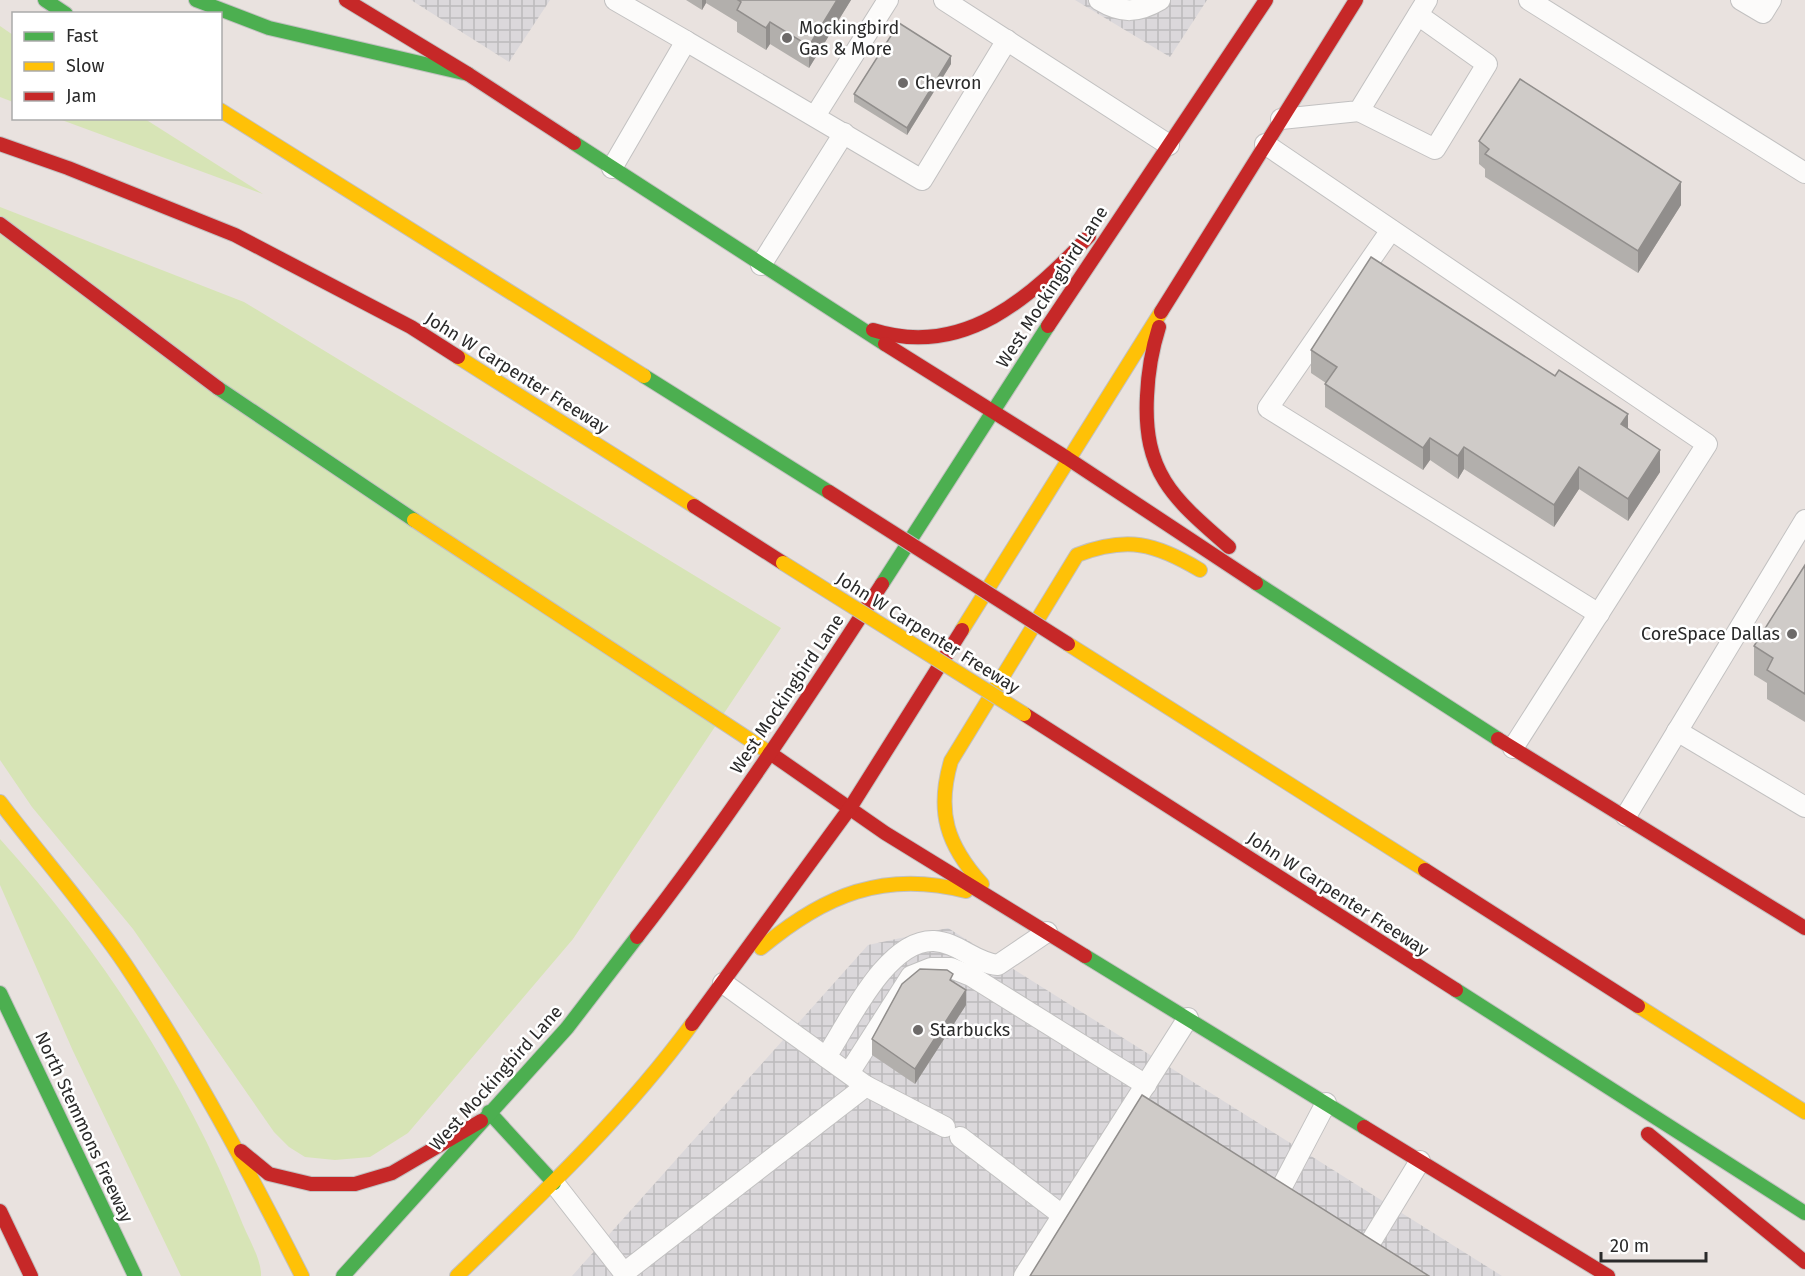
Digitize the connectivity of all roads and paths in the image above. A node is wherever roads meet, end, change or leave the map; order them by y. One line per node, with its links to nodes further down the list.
1 (45, 0): 15 (main road)
2 (196, 0): 18 (main road)
3 (346, 0): 18 (main road)
4 (615, 0): 17 (lane)
5 (888, 0): 21 (lane)
6 (944, 0): 16 (lane)
7 (1099, 0): 8 (lane)
8 (1160, 0)
9 (1266, 0): 26 (main road, West Mockingbird Lane)
10 (1356, 0): 22 (main road)
11 (1529, 0): 29 (lane)
12 (1741, 0): 13 (lane)
13 (1771, 0)
14 (1422, 8): 20 (lane); 20 (lane)
15 (63, 12)
16 (1007, 40): 23 (lane); 26 (lane)
17 (686, 41): 21 (lane); 28 (lane)
18 (468, 74): 28 (main road)
19 (222, 111): 59 (main road, bridge)
20 (1359, 111): 22 (lane)
21 (815, 116): 23 (lane)
22 (1281, 119): 25 (main road)
23 (844, 133): 32 (lane)
24 (0, 144): 55 (main road, John W Carpenter Freeway, bridge)
25 (1265, 144): 31 (lane); 33 (main road)
26 (1169, 145): 27 (main road, West Mockingbird Lane)
27 (1153, 166): 34 (main road); 35 (main road, West Mockingbird Lane)
28 (612, 168): 32 (main road)
29 (1805, 173)
30 (0, 224): 44 (main road)
31 (1391, 230): 40 (lane); 40 (lane)
32 (761, 265): 34 (main road)
33 (1172, 291): 36 (main road); 41 (main road)
34 (838, 315): 35 (main road)
35 (992, 411): 36 (main road); 44 (main road, West Mockingbird Lane)
36 (1067, 458): 41 (main road); 47 (main road)
37 (1805, 520): 42 (lane)
38 (1214, 578): 49 (main road)
39 (1236, 587): 41 (main road)
40 (1599, 614): 43 (lane)
41 (1311, 619): 43 (main road)
42 (1677, 731): 46 (lane); 48 (lane)
43 (1513, 748): 48 (main road)
44 (770, 753): 47 (main road); 64 (main road, West Mockingbird Lane)
45 (0, 802): 65 (main road)
46 (1805, 807)
47 (850, 808): 49 (main road); 52 (main road)
48 (1626, 816): 50 (main road)
49 (999, 902): 51 (main road); 52 (main road)
50 (1805, 928)
51 (1047, 932): 54 (main road); 56 (lane)
52 (723, 983): 56 (lane); 67 (main road)
53 (0, 993): 77 (main road, North Stemmons Freeway)
54 (1188, 1018): 58 (lane); 61 (main road)
55 (1544, 1048): 70 (main road, John W Carpenter Freeway); 74 (main road)
56 (826, 1057): 57 (lane)
57 (849, 1074): 58 (lane); 60 (lane)
58 (1146, 1085): 71 (lane)
59 (1761, 1085): 62 (main road); 63 (main road)
60 (866, 1086): 67 (lane); 71 (lane)
61 (1326, 1103): 66 (main road); 68 (lane)
62 (1805, 1106)
63 (1805, 1113)
64 (485, 1117): 65 (main road); 67 (main road); 79 (main road, West Mockingbird Lane)
65 (238, 1148): 78 (main road)
66 (1420, 1161): 73 (lane); 75 (main road)
67 (554, 1184): 72 (main road)
68 (1276, 1198)
69 (0, 1211): 76 (main road)
70 (1805, 1213)
71 (1062, 1215): 82 (lane)
72 (487, 1245): 80 (main road); 81 (main road)
73 (1364, 1253)
74 (1805, 1262)
75 (1579, 1269): 83 (main road)
76 (31, 1276)
77 (135, 1276)
78 (302, 1276)
79 (343, 1276)
80 (457, 1276)
81 (468, 1276)
82 (1024, 1276)
83 (1608, 1276)

